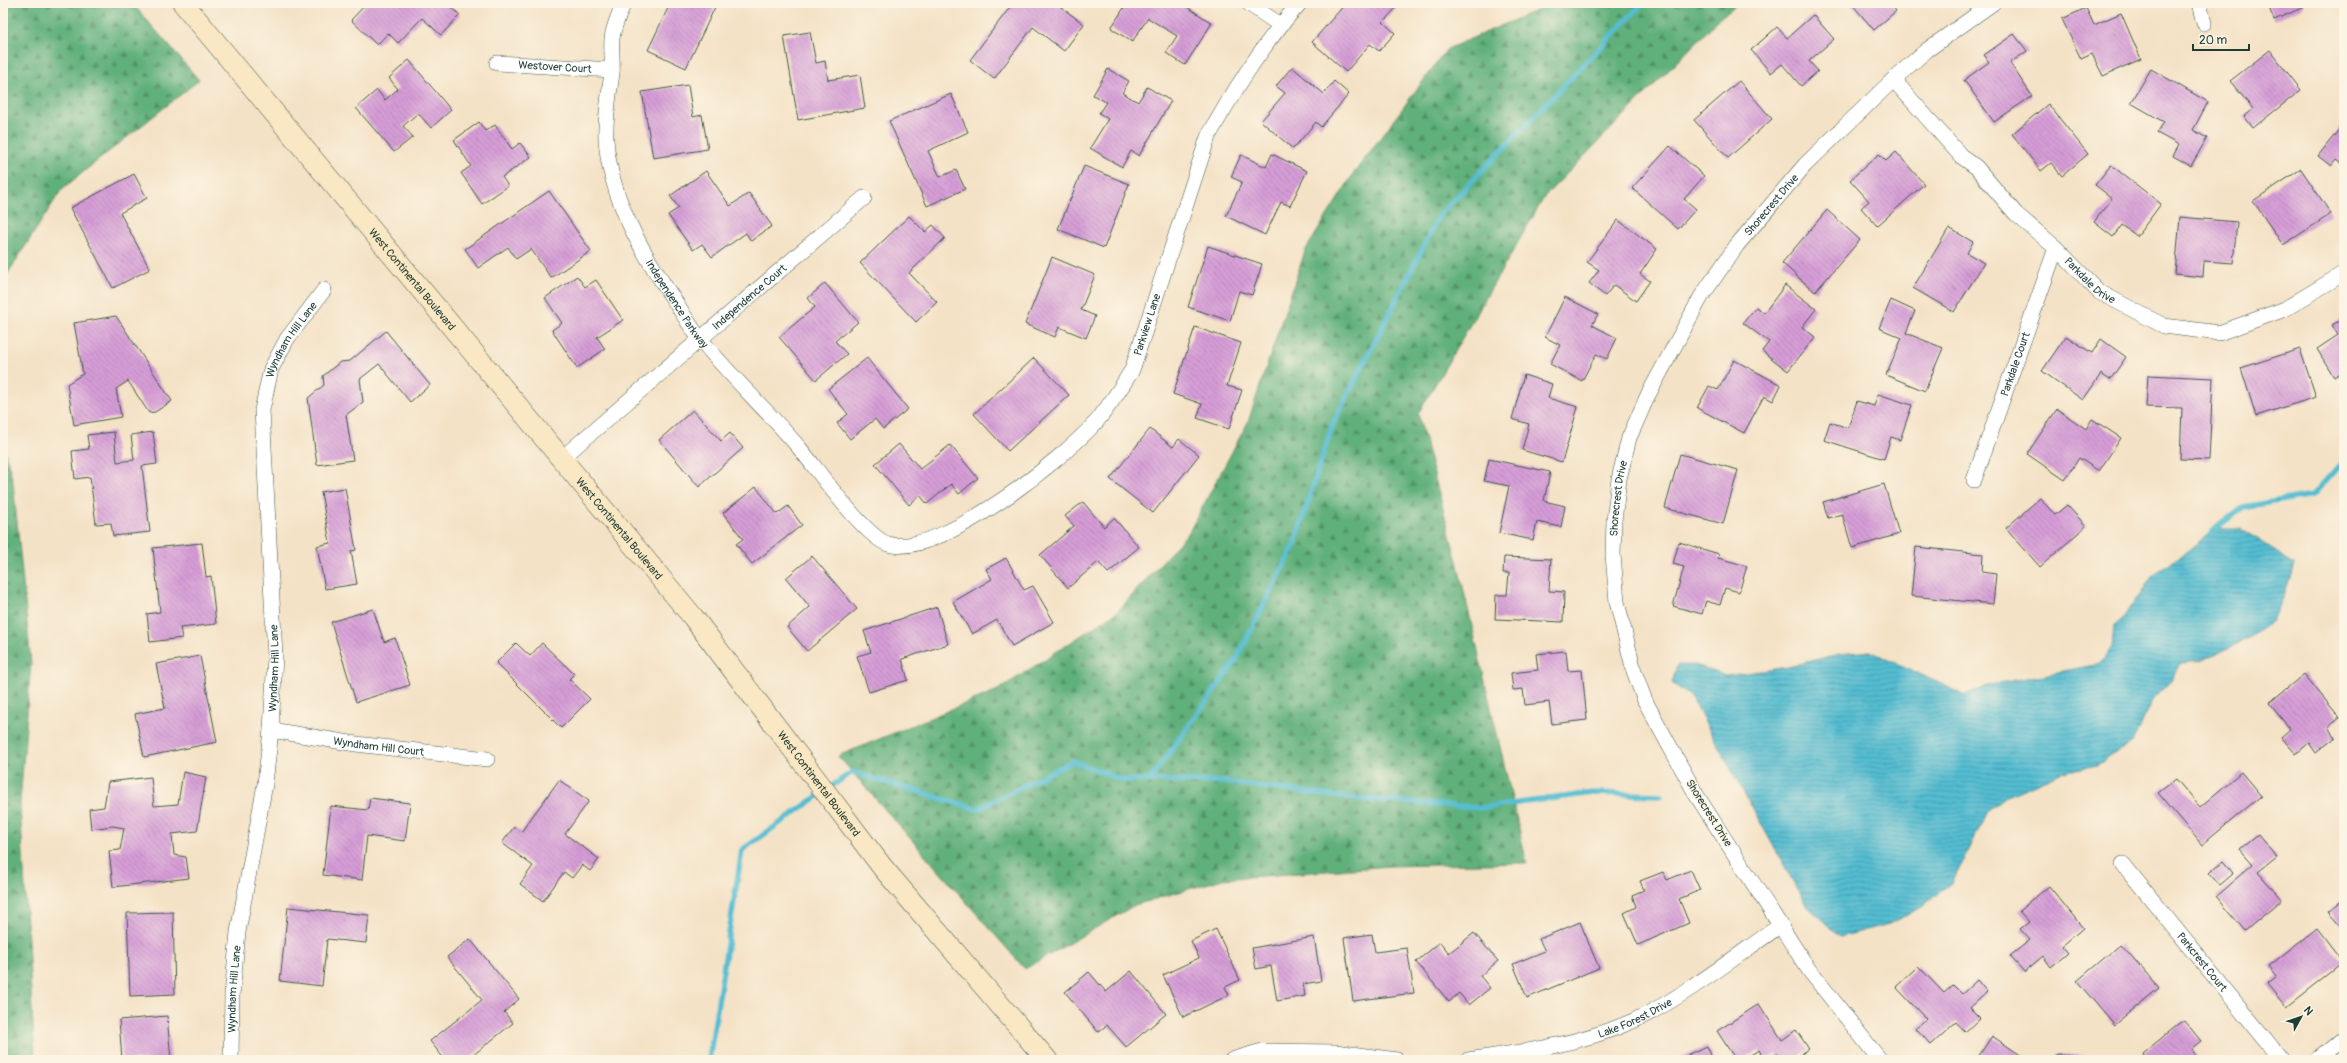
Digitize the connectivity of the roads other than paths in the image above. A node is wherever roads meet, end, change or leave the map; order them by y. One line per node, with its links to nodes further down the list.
1 (183, 3): 17 (main road, West Continental Boulevard)
2 (624, 3): 10 (street, Independence Parkway)
3 (1248, 3): 8 (street)
4 (1300, 3): 8 (street, Parkview Lane)
5 (1993, 3): 11 (street, Shorecrest Drive)
6 (2199, 3): 7 (street)
7 (2204, 23)
8 (1280, 25): 19 (street, Parkview Lane)
9 (497, 63): 10 (street, Westover Court)
10 (612, 70): 16 (street, Independence Parkway)
11 (1896, 77): 13 (street, Parkdale Drive); 23 (street, Shorecrest Drive)
12 (864, 198): 16 (street, Independence Court)
13 (2056, 248): 14 (street, Parkdale Drive); 18 (street, Parkdale Court)
14 (2344, 273)
15 (324, 290): 20 (street, Wyndham Hill Lane)
16 (701, 339): 17 (street, Independence Court); 19 (street, Independence Parkway)
17 (562, 458): 26 (main road, West Continental Boulevard)
18 (1974, 480)
19 (886, 544)
20 (271, 730): 21 (street, Wyndham Hill Court); 25 (street, Wyndham Hill Lane)
21 (487, 759)
22 (2123, 864): 31 (street, Parkcrest Court)
23 (1781, 925): 29 (street, Lake Forest Drive); 30 (street, Shorecrest Drive)
24 (2344, 1038): 32 (street)
25 (231, 1060)
26 (1047, 1060)
27 (1232, 1060): 28 (street)
28 (1397, 1060)
29 (1468, 1060)
30 (1880, 1060)
31 (2282, 1060)
32 (2318, 1060)

